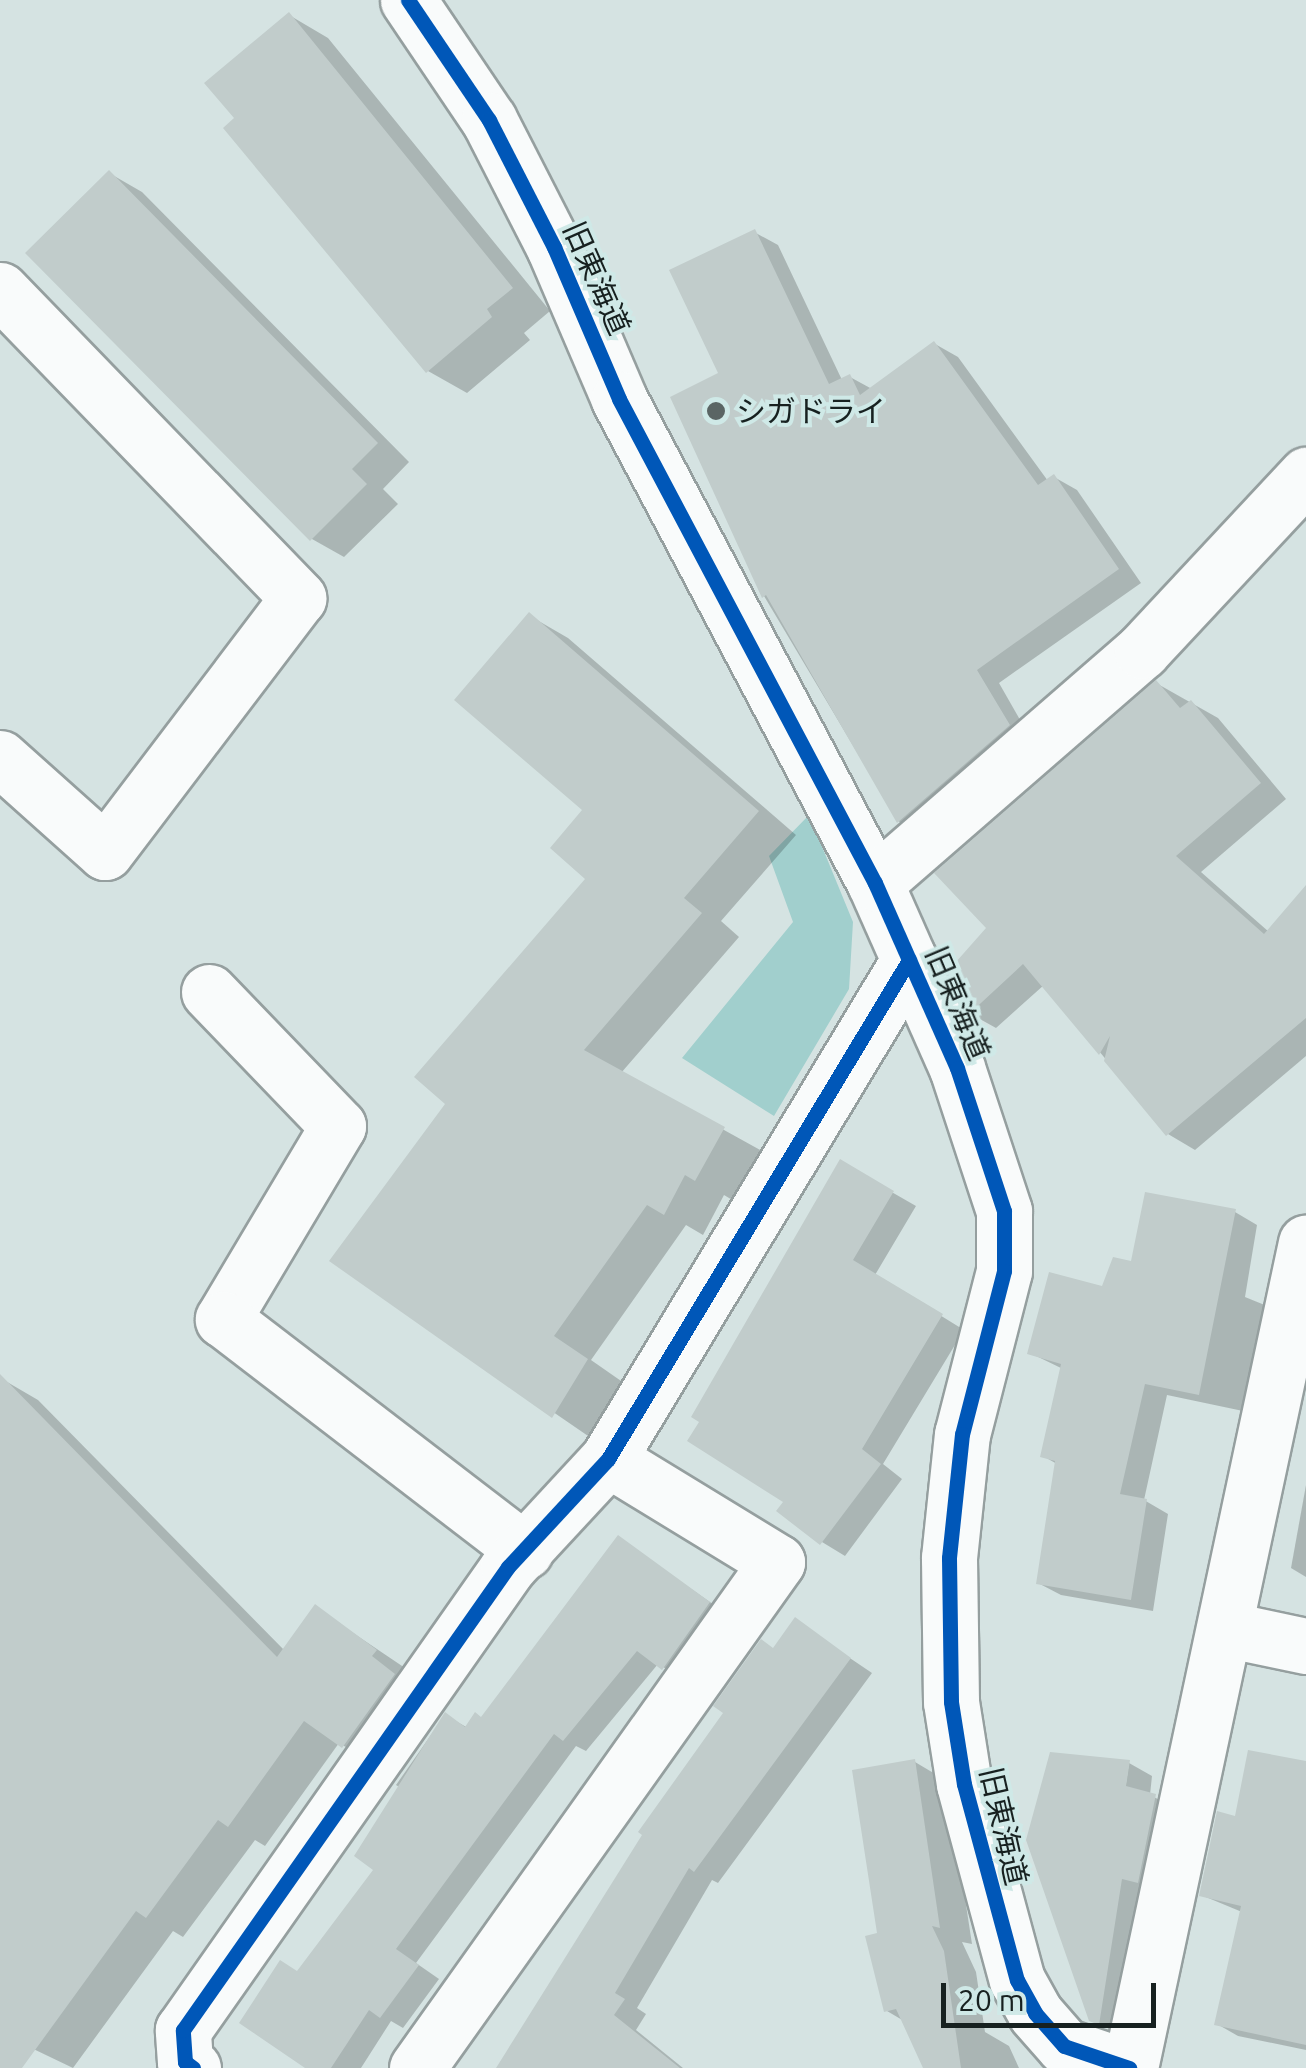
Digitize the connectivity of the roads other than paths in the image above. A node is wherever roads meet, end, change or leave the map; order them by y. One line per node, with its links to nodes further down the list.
1 (408, 0): 5 (street, 旧東海道)
2 (0, 290): 4 (street)
3 (1306, 475): 5 (street)
4 (0, 758)
5 (875, 883): 6 (street, 旧東海道)
6 (910, 960): 9 (street); 15 (street, 旧東海道)
7 (209, 992): 10 (street)
8 (1306, 1243): 11 (street)
9 (608, 1460): 10 (street); 14 (street)
10 (525, 1550): 13 (street)
11 (1225, 1629): 12 (street); 15 (street)
12 (1306, 1646)
13 (192, 2068)
14 (416, 2068)
15 (1129, 2068)

